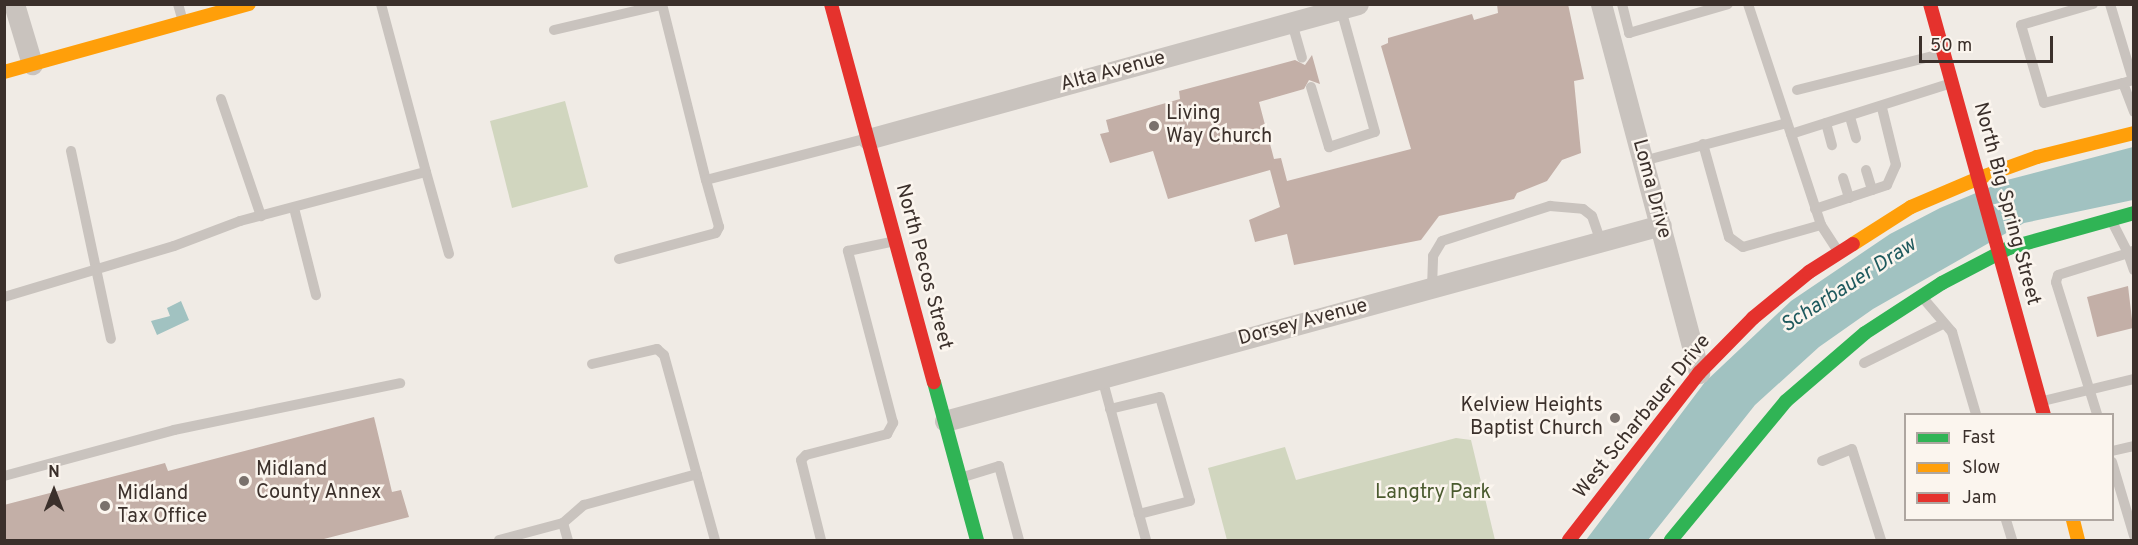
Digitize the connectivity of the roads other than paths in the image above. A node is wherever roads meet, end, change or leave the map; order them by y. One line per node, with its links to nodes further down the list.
1 (14, 4): 20 (street)
2 (178, 4): 15 (lane)
3 (249, 4): 15 (main road)
4 (381, 4): 42 (lane)
5 (831, 4): 36 (main road, North Pecos Street)
6 (1601, 4): 40 (street, Loma Drive)
7 (1622, 4): 8 (lane)
8 (1728, 4)
9 (1748, 4): 31 (lane)
10 (2093, 4): 23 (lane)
11 (2110, 4): 23 (lane)
12 (662, 5): 17 (lane); 45 (lane)
13 (1934, 5): 18 (main road, North Big Spring Street)
14 (1350, 7): 16 (street, Alta Avenue); 24 (lane)
15 (183, 23): 20 (main road)
16 (1292, 23): 19 (lane); 36 (street, Alta Avenue)
17 (554, 30)
18 (1944, 53): 22 (main road, North Big Spring Street); 25 (lane)
19 (1302, 58)
20 (32, 64): 21 (main road)
21 (4, 72)
22 (1952, 83): 28 (lane); 44 (main road, North Big Spring Street)
23 (2123, 83): 27 (lane)
24 (1311, 87)
25 (1797, 90)
26 (221, 99): 51 (lane)
27 (2131, 99): 29 (lane)
28 (1882, 108): 30 (lane); 46 (lane)
29 (2133, 112)
30 (1850, 117): 32 (lane); 35 (lane)
31 (1787, 123): 34 (lane); 37 (lane)
32 (1826, 123): 34 (lane); 38 (lane)
33 (2133, 133): 44 (main road, West Scharbauer Drive)
34 (1791, 134): 49 (lane)
35 (1856, 138)
36 (868, 139): 45 (lane); 55 (main road, North Pecos Street)
37 (1704, 144): 40 (lane); 54 (lane)
38 (1832, 145)
39 (71, 151): 62 (lane)
40 (1643, 161): 53 (street, Loma Drive)
41 (1866, 170): 46 (lane)
42 (426, 172): 48 (lane); 59 (lane)
43 (1842, 178): 47 (lane)
44 (1978, 178): 57 (main road, West Scharbauer Drive); 60 (main road, North Big Spring Street)
45 (706, 180): 61 (lane)
46 (1872, 190): 47 (lane)
47 (1849, 198): 49 (lane)
48 (294, 208): 51 (lane); 65 (lane)
49 (1815, 209): 54 (lane)
50 (2133, 213): 52 (main road)
51 (261, 216): 62 (lane)
52 (2111, 219): 58 (lane); 60 (main road)
53 (1661, 225): 56 (street, Dorsey Avenue); 72 (street, Loma Drive)
54 (1821, 225): 57 (lane)
55 (896, 241): 81 (main road, North Pecos Street); 97 (lane)
56 (1600, 242): 64 (street, Dorsey Avenue); 64 (lane)
57 (1838, 251): 72 (main road, West Scharbauer Drive)
58 (2131, 252): 63 (lane); 76 (lane)
59 (449, 254)
60 (2000, 254): 66 (main road); 77 (main road, North Big Spring Street)
61 (619, 259)
62 (96, 268): 67 (lane); 69 (lane)
63 (2133, 270)
64 (1432, 288): 73 (street, Dorsey Avenue)
65 (316, 295)
66 (1921, 296): 68 (lane); 102 (main road)
67 (4, 297)
68 (1943, 324): 70 (lane); 79 (lane)
69 (111, 339)
70 (1864, 363)
71 (592, 364): 86 (lane)
72 (1699, 373): 101 (main road, West Scharbauer Drive)
73 (1102, 378): 78 (lane); 81 (street, Dorsey Avenue)
74 (2133, 379): 76 (lane)
75 (400, 383): 87 (lane)
76 (2089, 390): 77 (lane); 80 (lane)
77 (2042, 408)
78 (1110, 409): 89 (lane); 89 (lane)
79 (1976, 413)
80 (2097, 413)
81 (945, 421): 88 (main road, North Pecos Street)
82 (2133, 446): 83 (lane)
83 (2114, 451)
84 (1822, 461): 103 (lane)
85 (2114, 469): 93 (lane)
86 (697, 474): 92 (lane); 96 (lane)
87 (4, 476)
88 (960, 478): 98 (main road, North Pecos Street); 99 (lane)
89 (1139, 514): 100 (lane)
90 (2007, 521): 104 (lane)
91 (2073, 521): 105 (main road)
92 (563, 523): 94 (lane); 95 (lane)
93 (2133, 536)
94 (499, 540)
95 (568, 540)
96 (715, 540)
97 (821, 540)
98 (977, 540)
99 (1019, 540)
100 (1146, 540)
101 (1569, 540)
102 (1671, 540)
103 (1881, 540)
104 (2012, 540)
105 (2078, 540)

